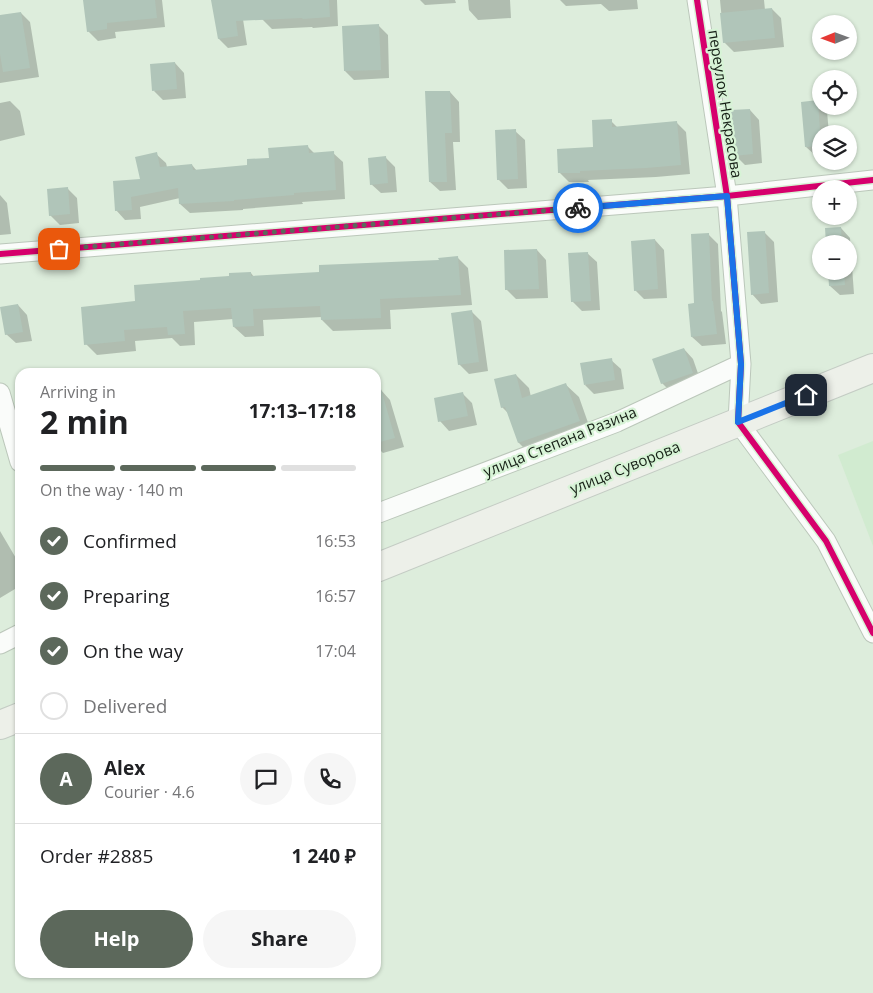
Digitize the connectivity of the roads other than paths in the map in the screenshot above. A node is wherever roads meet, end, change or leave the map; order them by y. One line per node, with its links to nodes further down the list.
1 (697, 0): 3 (street, переулок Некрасова)
2 (873, 180): 3 (street)
3 (727, 196): 4 (street); 5 (street, переулок Некрасова)
4 (0, 254)
5 (741, 364): 8 (street, переулок Некрасова); 10 (street, улица Степана Разина)
6 (873, 368): 8 (main road, улица Суворова)
7 (0, 393): 9 (street)
8 (738, 422): 11 (main road, улица Суворова); 12 (street)
9 (15, 445)
10 (381, 512)
11 (381, 566)
12 (873, 633)
13 (15, 636): 14 (street)
14 (0, 644)
15 (15, 719): 16 (main road)
16 (0, 725)

